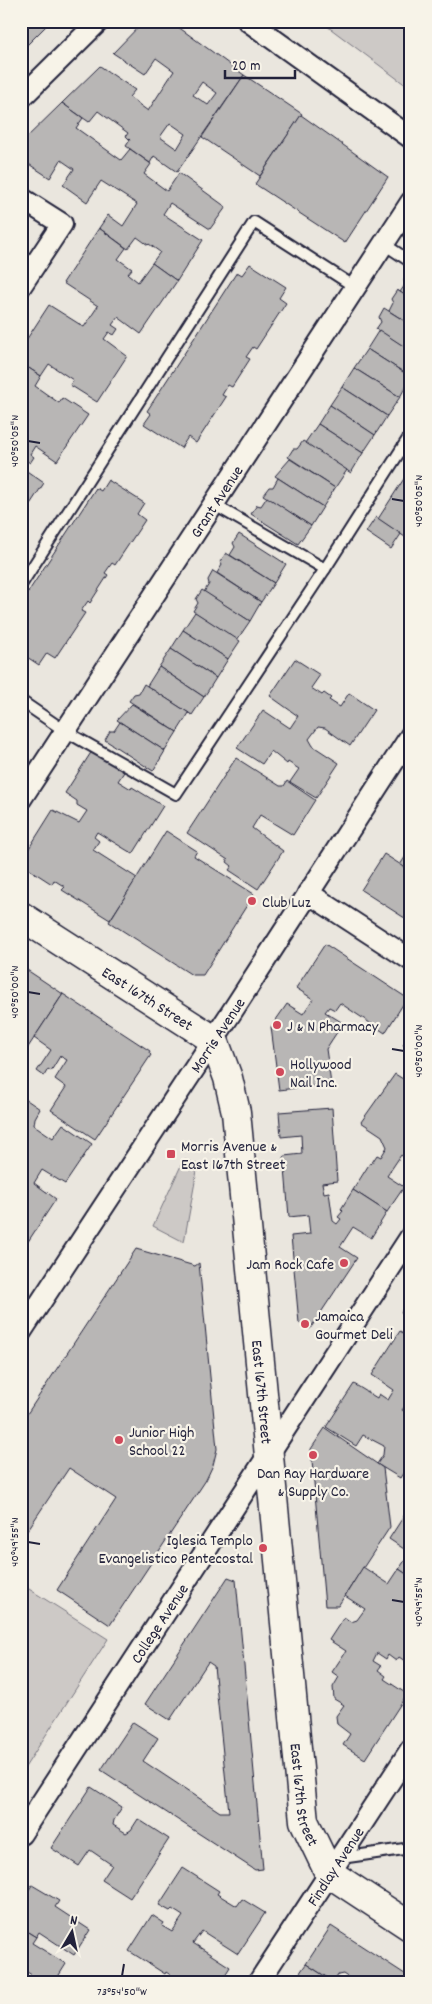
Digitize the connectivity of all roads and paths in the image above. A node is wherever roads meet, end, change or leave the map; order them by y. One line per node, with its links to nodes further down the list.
1 (100, 21): 3 (street)
2 (248, 21): 4 (street)
3 (21, 98)
4 (411, 138)
5 (21, 198): 9 (street)
6 (411, 202): 7 (street, Grant Avenue)
7 (384, 244): 8 (lane); 10 (street, Grant Avenue)
8 (411, 262)
9 (21, 286)
10 (355, 287): 12 (street, Grant Avenue); 14 (lane)
11 (411, 434): 13 (lane)
12 (214, 504): 13 (lane); 16 (street, Grant Avenue)
13 (324, 569): 16 (lane)
14 (21, 585)
15 (21, 701): 16 (lane)
16 (65, 731): 18 (street, Grant Avenue)
17 (411, 735): 19 (street, Morris Avenue)
18 (21, 799)
19 (308, 893): 21 (street); 22 (street, Morris Avenue)
20 (21, 916): 22 (street, East 167th Street)
21 (411, 960)
22 (214, 1040): 24 (street, Morris Avenue); 25 (street, East 167th Street)
23 (411, 1236): 25 (street, College Avenue)
24 (21, 1332)
25 (268, 1454): 27 (street, College Avenue); 29 (street, East 167th Street)
26 (411, 1749): 29 (street, Findlay Avenue)
27 (21, 1834)
28 (411, 1848): 29 (lane)
29 (334, 1866): 30 (street); 31 (street, Findlay Avenue)
30 (411, 1926)
31 (258, 1983)

